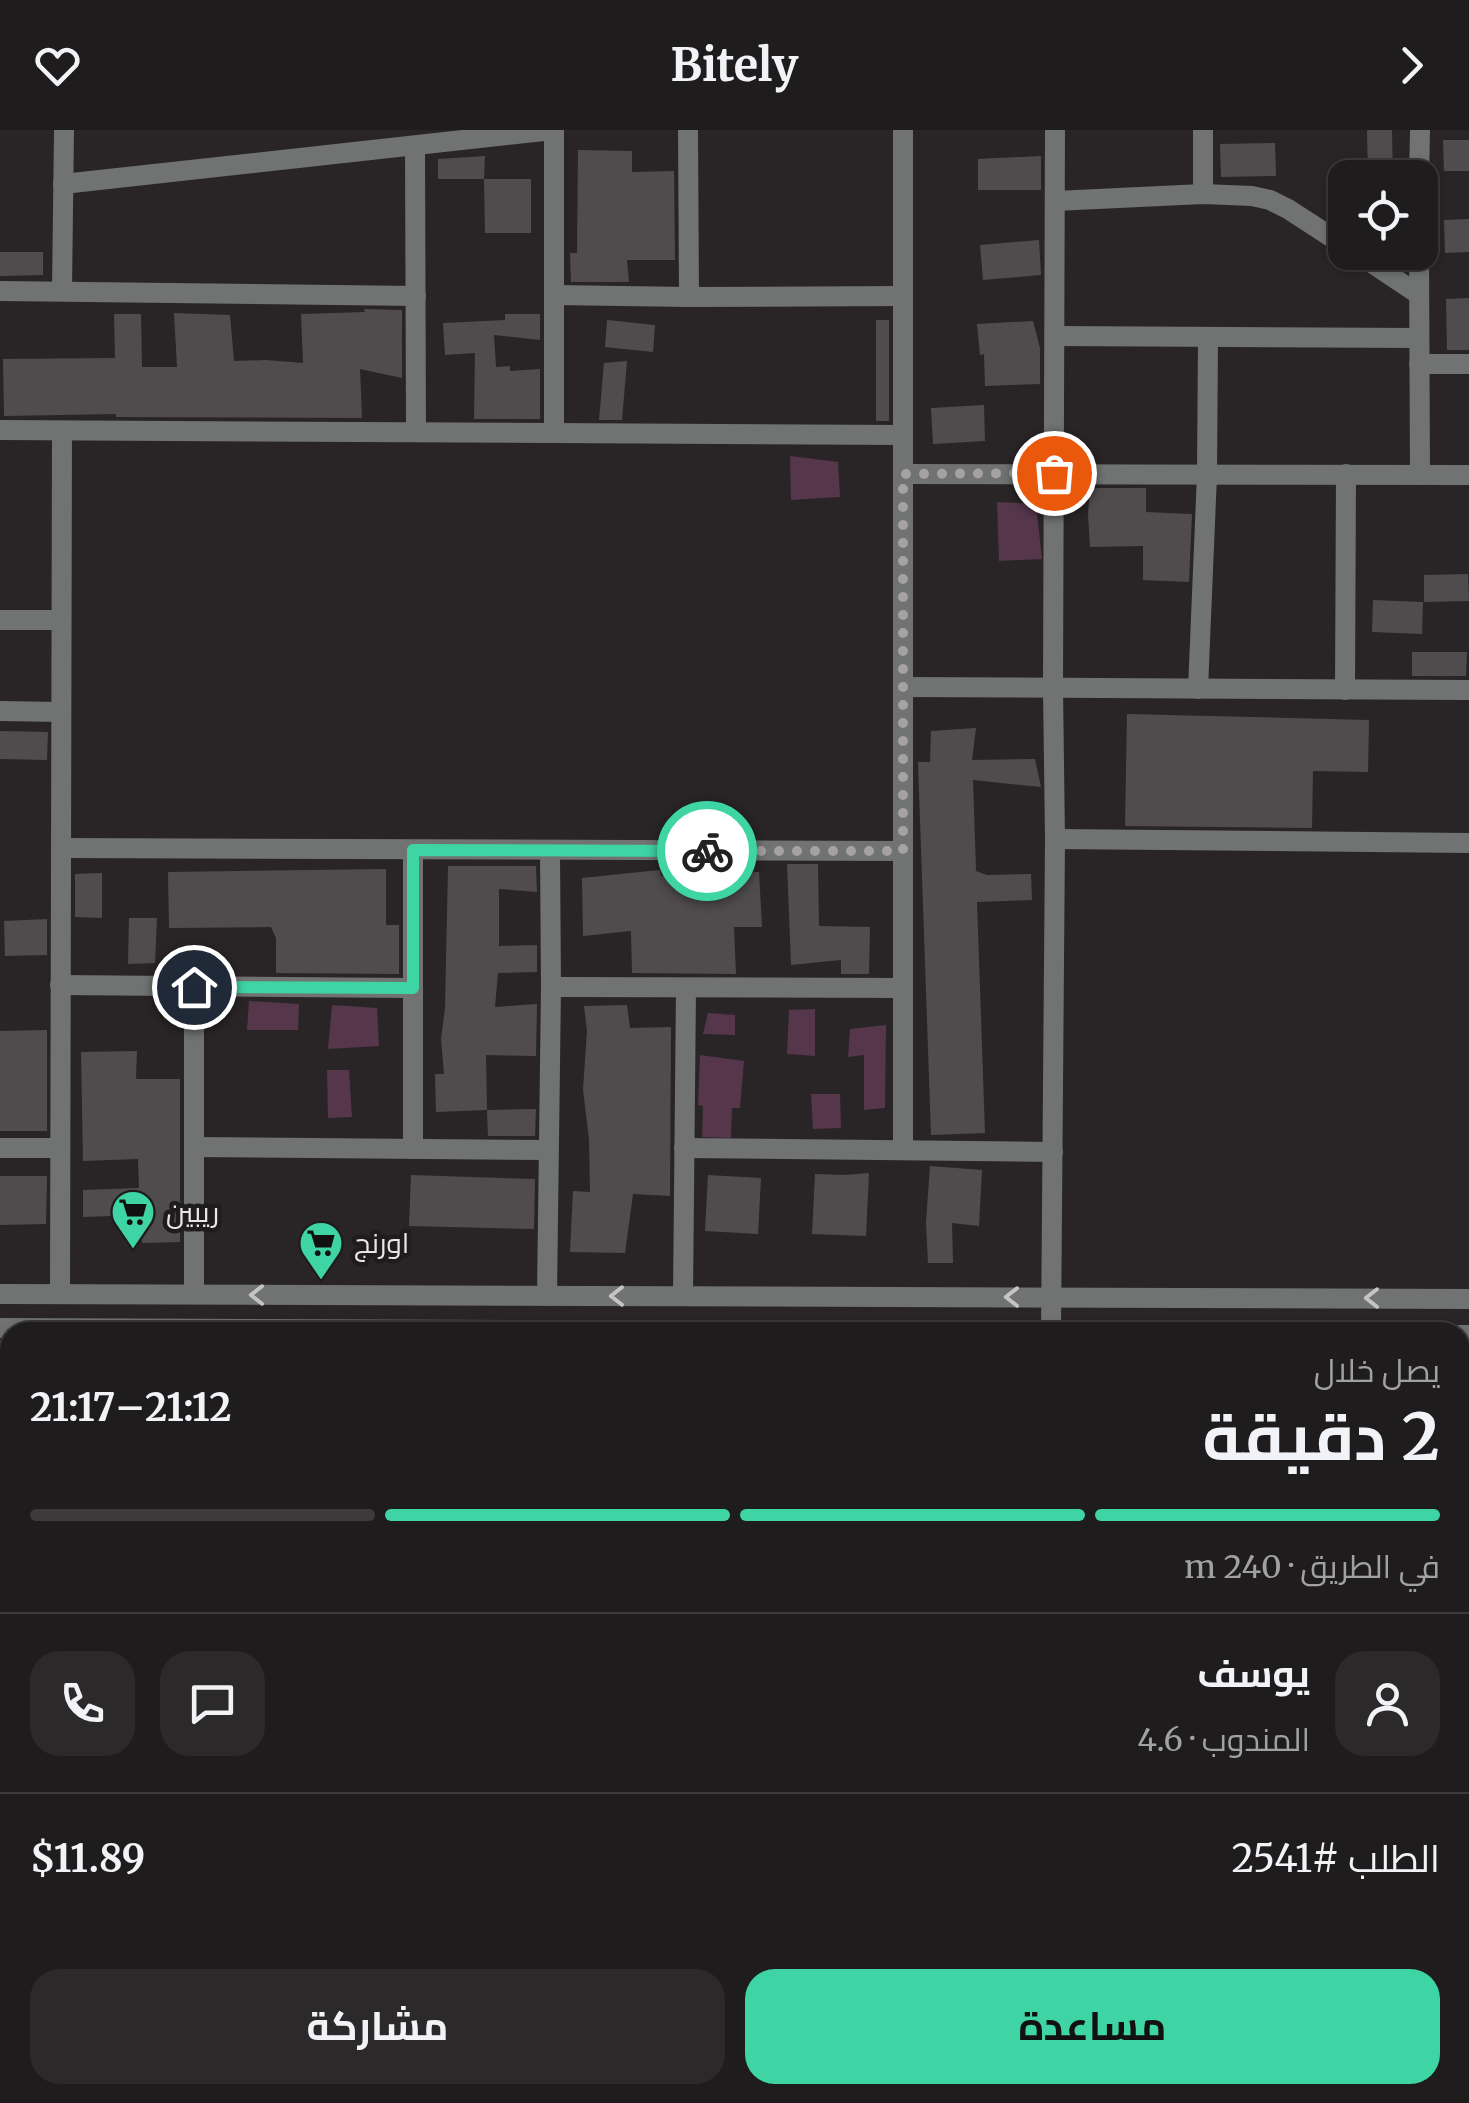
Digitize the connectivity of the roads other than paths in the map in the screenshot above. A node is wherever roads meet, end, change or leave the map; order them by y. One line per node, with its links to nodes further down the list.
1 (64, 130): 10 (street)
2 (554, 130): 8 (street); 19 (street)
3 (688, 130): 22 (street)
4 (903, 130): 21 (street)
5 (1055, 130): 12 (street)
6 (1203, 130): 11 (street)
7 (1420, 130): 9 (street)
8 (428, 140): 10 (street); 20 (street)
9 (1419, 160)
10 (64, 184): 16 (street)
11 (1203, 194): 12 (street); 13 (street)
12 (1056, 201): 23 (street)
13 (1328, 235)
14 (1382, 270): 18 (street)
15 (1418, 270): 18 (street)
16 (62, 290): 17 (street); 20 (street)
17 (0, 291)
18 (1418, 294): 25 (street)
19 (554, 295): 22 (street); 31 (street)
20 (416, 296): 30 (street)
21 (903, 296): 22 (street); 32 (street)
22 (689, 297)
23 (1055, 336): 24 (street); 33 (street)
24 (1208, 338): 25 (street); 38 (street)
25 (1420, 338): 26 (street)
26 (1420, 364): 27 (street); 36 (street)
27 (1469, 364)
28 (0, 430): 29 (street)
29 (62, 432): 30 (street); 40 (street)
30 (416, 432): 31 (street)
31 (554, 432): 32 (street)
32 (903, 435): 34 (street)
33 (1054, 473): 34 (street); 38 (street); 42 (street)
34 (903, 474): 41 (street)
35 (1346, 474): 36 (street); 38 (street); 44 (street)
36 (1420, 474): 37 (street)
37 (1469, 474)
38 (1207, 475): 43 (street)
39 (0, 620): 40 (street)
40 (61, 620): 47 (street)
41 (903, 687): 42 (street); 52 (street)
42 (1053, 688): 43 (street); 48 (street)
43 (1198, 689): 44 (street)
44 (1344, 690): 45 (street)
45 (1469, 690)
46 (0, 712): 47 (street)
47 (61, 712): 50 (street)
48 (1056, 839): 49 (street); 67 (street)
49 (1469, 843)
50 (60, 848): 51 (street); 54 (street)
51 (413, 850): 53 (street); 57 (street)
52 (903, 851): 53 (street); 59 (street)
53 (550, 852): 56 (street)
54 (60, 985): 55 (street); 62 (street)
55 (194, 987): 57 (street); 60 (street)
56 (551, 987): 58 (street); 65 (street)
57 (413, 988): 64 (street)
58 (686, 988): 59 (street); 63 (street)
59 (903, 988): 66 (street)
60 (194, 1147): 64 (street); 70 (street)
61 (0, 1148): 62 (street)
62 (60, 1148): 69 (street)
63 (684, 1148): 66 (street); 73 (street)
64 (413, 1149): 65 (street)
65 (548, 1150): 72 (street)
66 (902, 1150): 67 (street)
67 (1052, 1152): 74 (street)
68 (0, 1294): 69 (street)
69 (60, 1294): 70 (street)
70 (194, 1294): 71 (street, one-way to 70)
71 (310, 1295): 72 (street); 76 (street)
72 (547, 1296): 73 (street, one-way to 72)
73 (683, 1296): 74 (street, one-way to 73)
74 (1052, 1297): 75 (street, one-way to 74); 77 (street)
75 (1469, 1298)
76 (312, 1322)
77 (1051, 1322)

